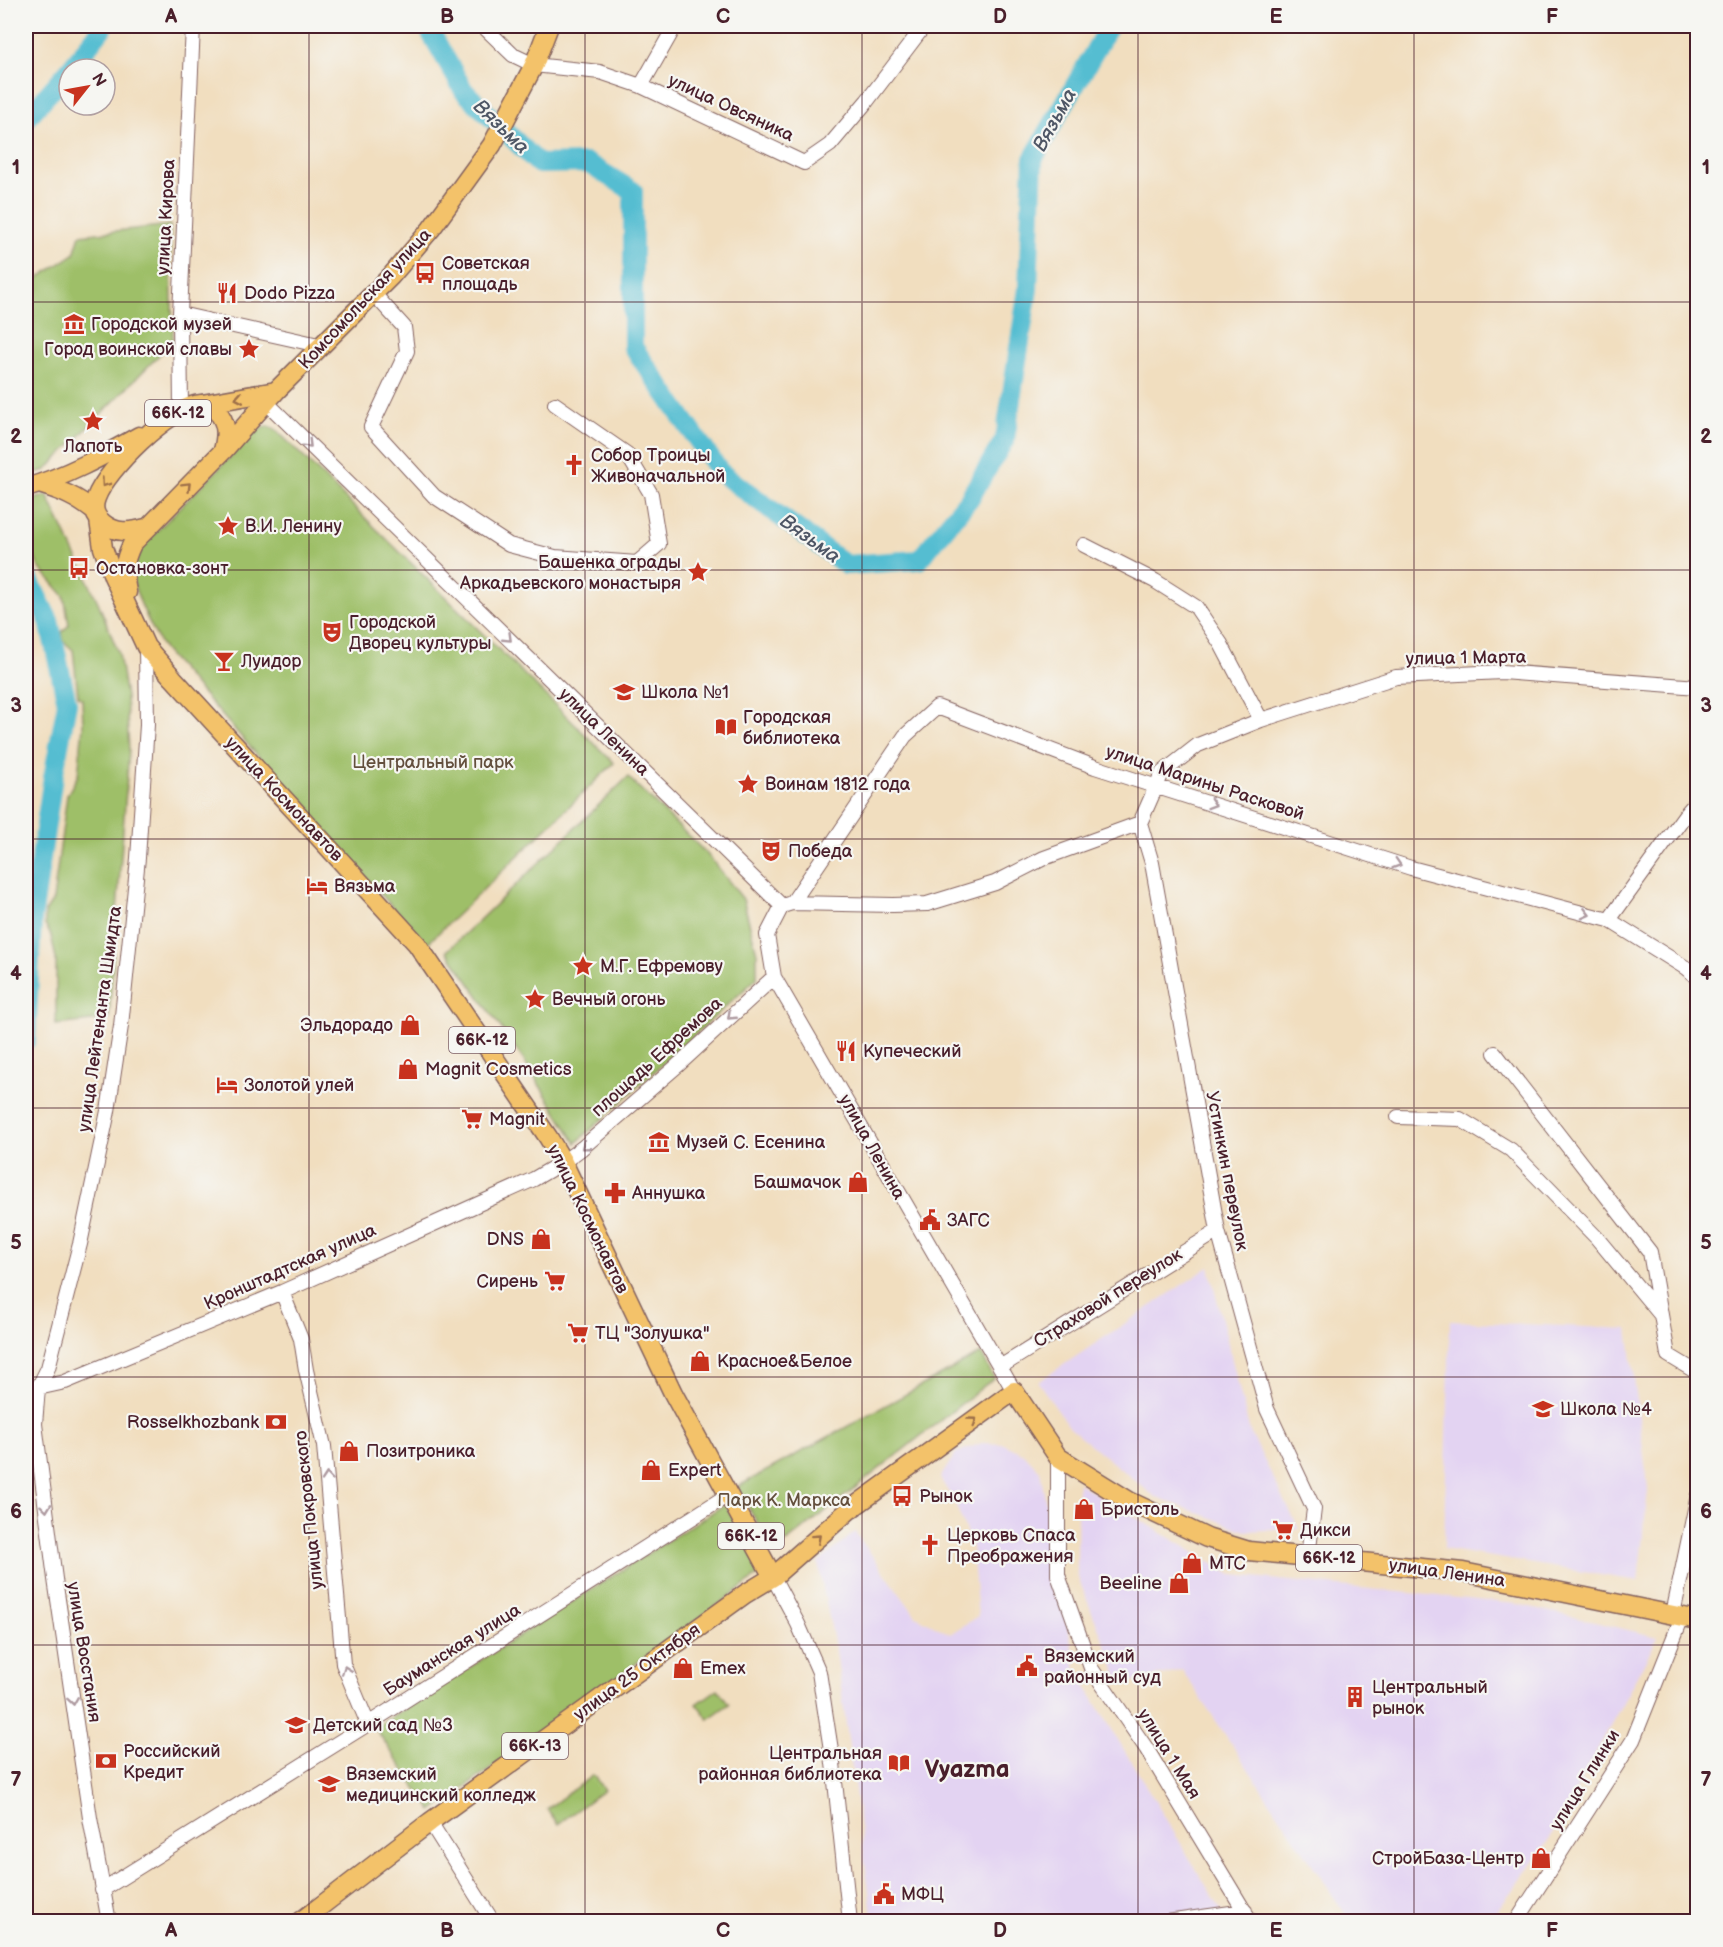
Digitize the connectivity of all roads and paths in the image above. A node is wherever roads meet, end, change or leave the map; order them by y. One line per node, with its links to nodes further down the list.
1 (193, 26): 9 (street, улица Кирова)
2 (483, 26): 6 (street)
3 (549, 26): 6 (main road)
4 (675, 26): 7 (street)
5 (924, 26): 7 (street, улица Овсяника)
6 (534, 65): 7 (street, улица Овсяника); 8 (main road, Комсомольская улица)
7 (641, 86)
8 (374, 293): 10 (main road, Комсомольская улица); 13 (street)
9 (180, 314): 10 (street); 14 (street, улица Кирова)
10 (323, 346): 11 (main road, Комсомольская улица)
11 (271, 397): 12 (main road, one-way to 12); 16 (main road); 28 (street, улица Ленина, one-way to 28)
12 (202, 404): 14 (main road, 66К-12); 16 (main road, 66К-12)
13 (555, 404)
14 (181, 411): 15 (main road, 66К-12)
15 (156, 427): 17 (main road); 18 (main road, 66К-12, one-way to 18)
16 (223, 451): 19 (main road, one-way to 16)
17 (32, 486): 18 (main road)
18 (96, 515): 19 (main road); 21 (main road, 66К-12)
19 (146, 528): 21 (main road)
20 (1084, 545): 24 (street)
21 (131, 614): 22 (main road, 66К-12)
22 (146, 647): 34 (main road, улица Космонавтов / 66К-12); 40 (street, улица Лейтенанта Шмидта)
23 (1698, 687): 24 (street, улица 1 Марта)
24 (1261, 720): 25 (street, улица 1 Марта)
25 (1156, 785): 27 (street); 28 (street, улица Марины Расковой); 29 (street, улица Марины Расковой, one-way to 29)
26 (1698, 800): 29 (street)
27 (1140, 823): 28 (street); 35 (street, Устинкин переулок)
28 (787, 904): 30 (street, улица Ленина)
29 (1609, 920): 31 (street, улица Марины Расковой)
30 (774, 977): 34 (street, площадь Ефремова, one-way to 34); 38 (street, улица Ленина)
31 (1698, 978)
32 (1495, 1053): 37 (street)
33 (1398, 1117): 37 (street)
34 (563, 1162): 36 (street, Кронштадтская улица); 43 (main road, улица Космонавтов / 66К-12)
35 (1218, 1231): 38 (street, Страховой переулок); 45 (street, Устинкин переулок)
36 (282, 1292): 40 (street, Кронштадтская улица); 48 (street, улица Покровского, one-way to 36)
37 (1661, 1316): 39 (street)
38 (1000, 1367): 41 (street, улица Ленина)
39 (1698, 1373)
40 (32, 1388): 50 (street, улица Восстания, one-way to 50)
41 (1014, 1391): 42 (main road, улица Ленина / 66К-12); 46 (main road, 66К-12, one-way to 41)
42 (1058, 1457): 45 (main road, улица Ленина / 66К-12); 51 (street, улица 1 Мая)
43 (728, 1495): 46 (main road, улица Космонавтов / 66К-12); 48 (street, Бауманская улица)
44 (1698, 1495): 47 (street, улица Глинки)
45 (1308, 1556): 47 (main road, улица Ленина / 66К-12)
46 (773, 1577): 49 (main road, улица 25 Октября / 66К-13); 55 (street)
47 (1684, 1617): 57 (street, улица Глинки)
48 (368, 1724): 50 (street, Бауманская улица)
49 (430, 1822): 53 (main road, улица 25 Октября / 66К-13); 54 (street)
50 (102, 1890): 52 (street, улица Восстания)
51 (1248, 1916): 56 (street)
52 (109, 1922)
53 (300, 1922)
54 (493, 1922)
55 (850, 1922)
56 (1167, 1922)
57 (1516, 1922)

